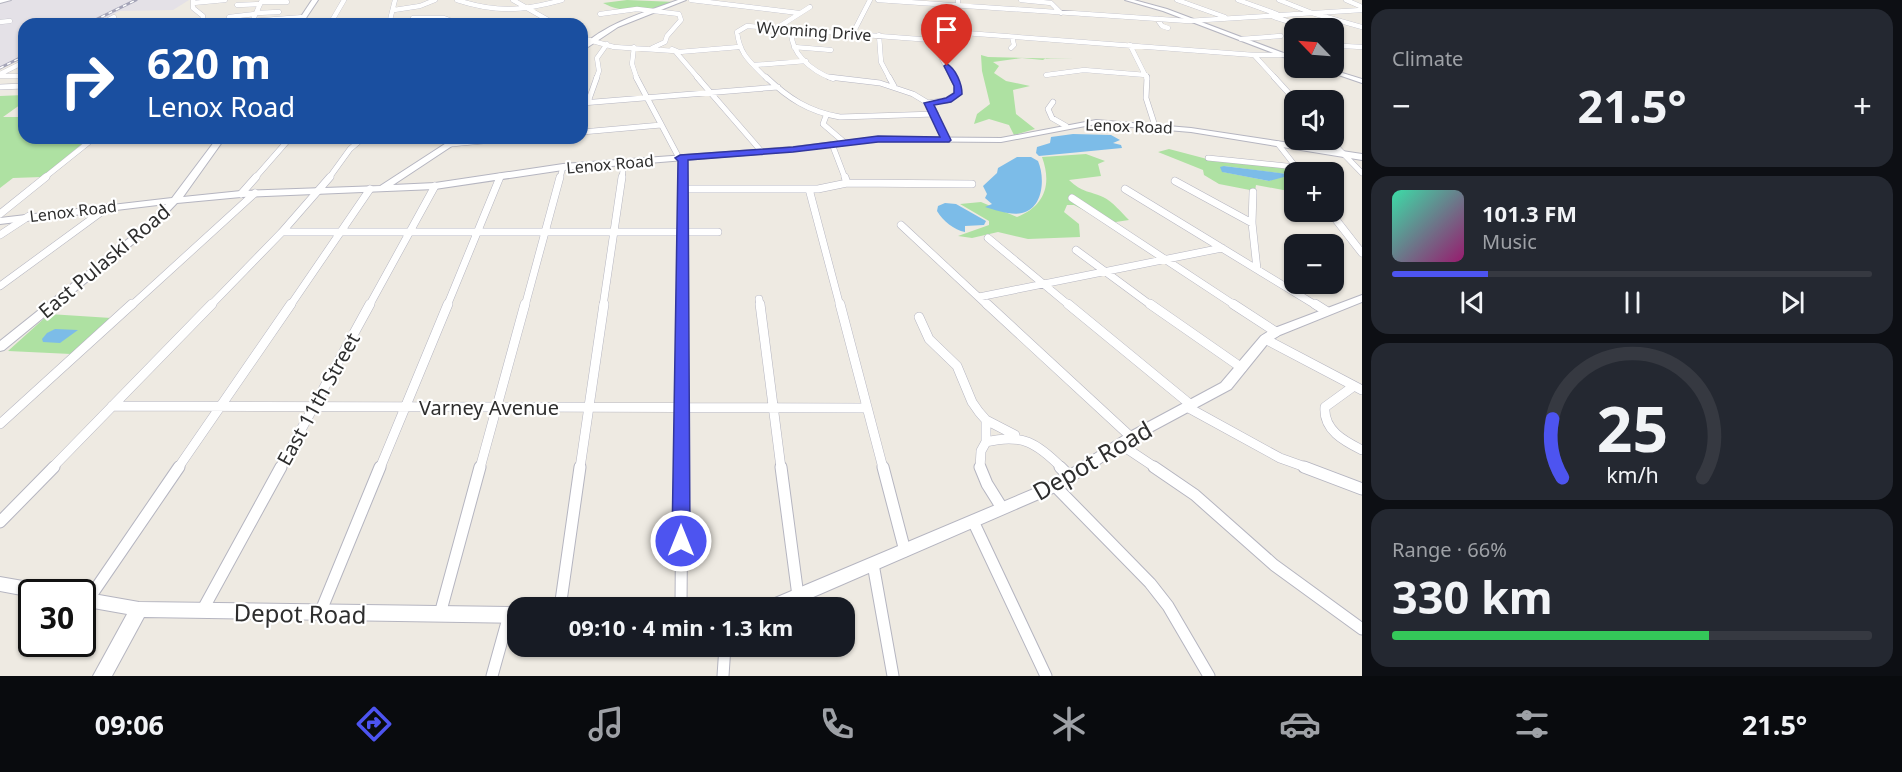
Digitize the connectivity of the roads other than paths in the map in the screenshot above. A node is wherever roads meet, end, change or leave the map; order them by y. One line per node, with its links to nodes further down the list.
1 (225, 0): 19 (street)
2 (315, 0): 42 (street)
3 (344, 0): 43 (street)
4 (395, 0): 27 (street)
5 (435, 0): 27 (street)
6 (457, 0): 26 (street)
7 (513, 0): 26 (street)
8 (562, 0): 26 (street)
9 (683, 0): 28 (street)
10 (692, 0): 30 (street)
11 (870, 0): 59 (street)
12 (878, 0): 22 (street)
13 (1021, 0): 31 (street)
14 (1128, 0): 52 (street)
15 (1177, 0): 49 (street)
16 (1238, 0): 35 (street)
17 (1279, 0): 32 (street)
18 (1346, 0): 25 (street)
19 (193, 2): 40 (street)
20 (261, 2): 21 (street); 23 (street); 33 (street)
21 (287, 2)
22 (958, 3): 31 (street); 39 (street)
23 (237, 5)
24 (810, 7): 30 (street)
25 (1362, 8): 32 (street)
26 (529, 9): 47 (street)
27 (394, 10): 44 (street)
28 (658, 10): 34 (street); 64 (street); 65 (street)
29 (279, 12): 33 (street)
30 (799, 13): 54 (street)
31 (1061, 13): 48 (street)
32 (1312, 13): 35 (street); 55 (street)
33 (255, 14): 36 (street); 41 (street)
34 (600, 14)
35 (1282, 15): 38 (street)
36 (229, 16)
37 (928, 16): 39 (street)
38 (1271, 16): 49 (street); 50 (street)
39 (957, 17): 58 (street)
40 (202, 18)
41 (253, 18)
42 (303, 18)
43 (334, 18)
44 (391, 18)
45 (413, 18): 46 (street)
46 (444, 18)
47 (545, 18)
48 (1157, 19): 52 (street); 57 (street)
49 (1231, 19): 52 (street)
50 (1284, 20)
51 (10, 21): 53 (street)
52 (1193, 21): 63 (street)
53 (0, 22)
54 (780, 26): 56 (street, Wyoming Drive); 70 (street, Wyoming Drive)
55 (1362, 27)
56 (792, 28): 59 (street, Wyoming Drive); 71 (street)
57 (1168, 28)
58 (960, 32): 62 (street)
59 (853, 33): 60 (street, Wyoming Drive)
60 (879, 35): 92 (street); 101 (street, Wyoming Drive)
61 (1281, 36): 63 (street)
62 (1012, 37): 67 (street); 74 (street)
63 (1241, 39): 77 (street)
64 (589, 42): 66 (street)
65 (665, 42): 73 (street); 76 (street)
66 (607, 44): 69 (street); 97 (street)
67 (1130, 45): 78 (street); 88 (street)
68 (1344, 46): 72 (street)
69 (634, 47): 73 (street); 98 (street)
70 (739, 47): 76 (street); 82 (street, Wyoming Drive)
71 (794, 47): 75 (street); 80 (street)
72 (1362, 47)
73 (651, 48): 76 (street)
74 (1011, 48)
75 (831, 50)
76 (675, 51): 96 (street)
77 (1284, 54)
78 (1254, 55): 79 (street); 95 (street)
79 (1284, 57)
80 (807, 61): 82 (street); 92 (street)
81 (18, 65): 83 (street)
82 (754, 65): 94 (street, Wyoming Drive)
83 (9, 70): 84 (street); 85 (street)
84 (18, 70)
85 (0, 75): 86 (street)
86 (18, 75)
87 (1046, 75): 88 (street)
88 (1146, 75): 106 (street)
89 (1344, 75): 90 (street)
90 (1362, 81)
91 (18, 86): 93 (street)
92 (894, 86): 101 (street)
93 (0, 87)
94 (778, 87): 96 (street); 103 (street, Wyoming Drive)
95 (1286, 90)
96 (711, 92): 98 (street); 118 (street)
97 (588, 95)
98 (646, 97): 99 (street); 104 (street)
99 (588, 102)
100 (1053, 102): 105 (street)
101 (928, 103): 102 (street)
102 (936, 114): 103 (street, Wyoming Drive); 108 (street)
103 (826, 117): 109 (street)
104 (661, 124): 107 (street); 121 (street)
105 (1066, 126): 106 (street, Lenox Road); 108 (street, Lenox Road)
106 (1155, 126): 116 (street, Lenox Road)
107 (588, 131)
108 (946, 140): 109 (street, Lenox Road)
109 (844, 142): 115 (street, Lenox Road)
110 (87, 144): 145 (street)
111 (216, 144): 143 (street, East Pulaski Road)
112 (285, 144): 141 (street)
113 (356, 144): 138 (street)
114 (451, 144): 134 (street)
115 (832, 144): 118 (street, Lenox Road); 130 (street)
116 (1278, 144): 119 (street, Lenox Road); 124 (street)
117 (1340, 150): 119 (street)
118 (762, 152): 121 (street, Lenox Road)
119 (1344, 154): 120 (street, Lenox Road); 127 (street)
120 (1362, 157)
121 (680, 158): 123 (street, Lenox Road); 135 (street)
122 (1208, 158): 126 (street)
123 (624, 162): 125 (street, Lenox Road); 157 (street)
124 (1292, 162)
125 (563, 167): 128 (street, Lenox Road); 154 (street)
126 (1284, 168)
127 (1362, 173)
128 (500, 177): 132 (street, Lenox Road); 153 (street)
129 (1175, 181): 149 (street)
130 (847, 183): 131 (street); 136 (street)
131 (972, 184)
132 (435, 186): 134 (street, Lenox Road); 152 (street, East 11th Street)
133 (370, 189): 134 (street, Lenox Road); 138 (street, Lenox Road); 156 (street)
134 (381, 189)
135 (682, 189): 136 (street); 158 (street)
136 (809, 189): 187 (street)
137 (1125, 189): 161 (street)
138 (321, 190): 140 (street, Lenox Road); 151 (street)
139 (1252, 192): 149 (street)
140 (255, 193): 141 (street, Lenox Road); 189 (street)
141 (241, 194): 143 (street, Lenox Road)
142 (1072, 198): 164 (street)
143 (176, 200): 144 (street, Lenox Road); 175 (street, East Pulaski Road)
144 (108, 207): 146 (street, Lenox Road); 168 (street)
145 (0, 214)
146 (29, 216): 147 (street, Lenox Road); 159 (street)
147 (0, 221)
148 (1338, 222): 163 (street)
149 (1252, 223): 165 (street)
150 (901, 225): 169 (street)
151 (282, 232): 156 (street); 178 (street)
152 (409, 232): 153 (street); 156 (street); 181 (street, East 11th Street)
153 (478, 232): 154 (street); 182 (street)
154 (546, 232): 157 (street); 183 (street)
155 (718, 232): 158 (street)
156 (340, 233): 179 (street)
157 (614, 233): 158 (street); 184 (street)
158 (683, 233): 186 (street)
159 (0, 235)
160 (988, 238): 167 (street)
161 (1222, 248): 164 (street); 165 (street)
162 (1076, 250): 166 (street)
163 (1362, 253)
164 (1165, 260): 166 (street); 174 (street)
165 (1257, 269): 172 (street)
166 (1105, 271): 167 (street); 176 (street)
167 (1044, 284): 169 (street); 180 (street)
168 (0, 286)
169 (979, 297): 191 (street)
170 (1362, 298): 172 (street, Depot Road)
171 (759, 299): 185 (street)
172 (1326, 311): 174 (street, Depot Road)
173 (919, 317): 188 (street)
174 (1270, 336): 176 (street, Depot Road); 177 (street)
175 (0, 348)
176 (1242, 368): 180 (street, Depot Road)
177 (1358, 388): 193 (street)
178 (112, 406): 179 (street, Varney Avenue); 199 (street)
179 (222, 406): 181 (street, Varney Avenue); 203 (street)
180 (1189, 406): 191 (street, Depot Road); 196 (street)
181 (314, 407): 182 (street, Varney Avenue); 210 (street, East 11th Street)
182 (406, 407): 183 (street, Varney Avenue); 211 (street)
183 (499, 407): 184 (street, Varney Avenue); 212 (street)
184 (589, 407): 186 (street, Varney Avenue); 206 (street)
185 (773, 407): 186 (street, Varney Avenue); 187 (street, Varney Avenue); 205 (street)
186 (681, 408): 207 (street)
187 (866, 408): 200 (street)
188 (986, 420): 190 (street); 192 (street)
189 (0, 424)
190 (1020, 437): 192 (street); 194 (street)
191 (1126, 440): 194 (street, Depot Road); 214 (street)
192 (986, 442): 197 (street)
193 (1362, 450)
194 (1070, 477): 195 (street, Depot Road)
195 (1055, 486): 197 (street, Depot Road); 222 (street)
196 (1362, 489)
197 (1002, 508): 198 (street, Depot Road)
198 (973, 521): 200 (street, Depot Road); 221 (street)
199 (0, 522)
200 (904, 551): 201 (street, Depot Road)
201 (873, 564): 205 (street, Depot Road); 220 (street)
202 (0, 584): 204 (street)
203 (96, 584)
204 (18, 587)
205 (798, 596)
206 (562, 597)
207 (681, 597)
208 (96, 602): 209 (street, Depot Road)
209 (139, 609): 210 (street, Depot Road); 217 (street)
210 (202, 611): 211 (street, Depot Road)
211 (320, 614): 212 (street, Depot Road)
212 (440, 614): 213 (street, Depot Road)
213 (507, 615)
214 (1362, 629)
215 (507, 632): 218 (street)
216 (724, 657): 219 (street)
217 (102, 676)
218 (492, 676)
219 (723, 676)
220 (893, 676)
221 (1046, 676)
222 (1209, 676)

